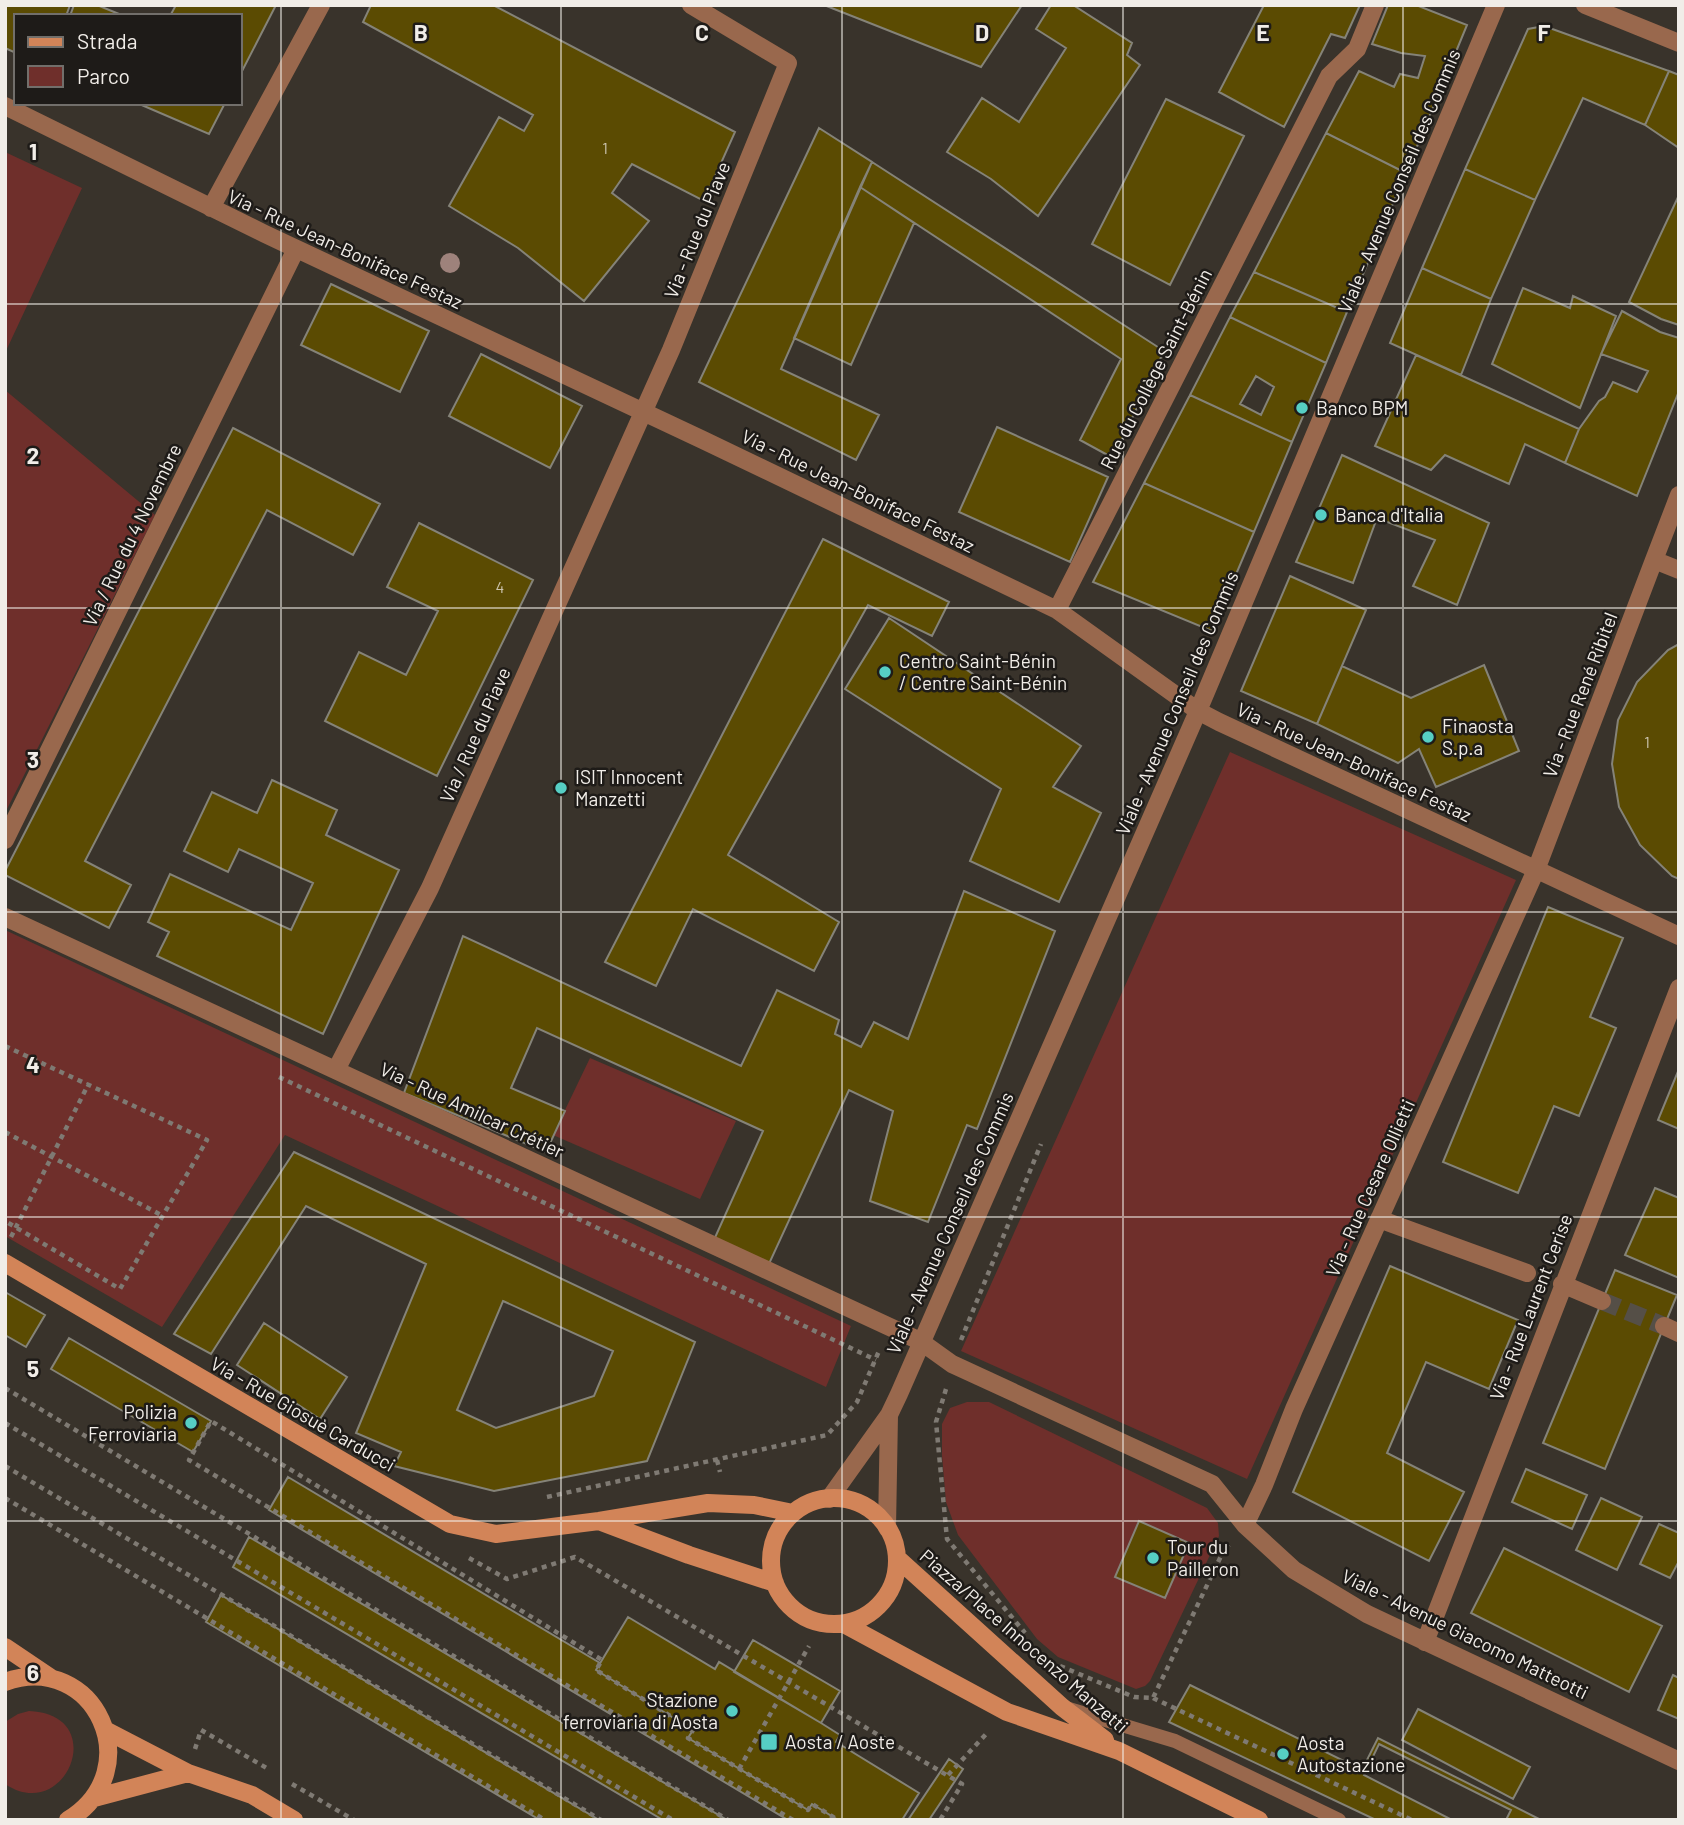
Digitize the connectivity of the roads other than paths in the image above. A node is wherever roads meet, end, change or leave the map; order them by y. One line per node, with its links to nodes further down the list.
1 (321, 5): 8 (street)
2 (691, 5): 10 (street, Via - Rue du Piave)
3 (1375, 5): 14 (street, Rue du Collège Saint-Bénin)
4 (1496, 5): 15 (street, Viale - Avenue Conseil des Commis)
5 (1586, 5): 6 (street)
6 (1679, 43)
7 (5, 106): 8 (street, Via - Rue Jean-Boniface Festaz)
8 (211, 208): 9 (street, Via - Rue Jean-Boniface Festaz)
9 (296, 249): 10 (street, Via - Rue Jean-Boniface Festaz); 16 (street, Via / Rue du 4 Novembre)
10 (642, 412): 14 (street, Via - Rue Jean-Boniface Festaz); 21 (street, Via / Rue du Piave)
11 (1679, 495): 12 (street, Via - Rue René Ribitel)
12 (1654, 560): 13 (street); 17 (street, Via - Rue René Ribitel)
13 (1679, 570)
14 (1057, 610): 15 (street, Via - Rue Jean-Boniface Festaz)
15 (1198, 711): 17 (street, Via - Rue Jean-Boniface Festaz); 27 (street, Viale - Avenue Conseil des Commis)
16 (5, 840)
17 (1536, 870): 19 (street, Via - Rue Jean-Boniface Festaz); 22 (street, Via - Rue Cesare Ollietti)
18 (5, 917): 21 (street, Via - Rue Amilcar Crétier)
19 (1679, 936)
20 (1679, 988): 25 (street, Via - Rue Laurent Cerise)
21 (336, 1070): 27 (street, Via - Rue Amilcar Crétier)
22 (1379, 1219): 24 (street); 33 (street, Via - Rue Cesare Ollietti)
23 (5, 1263): 32 (street, Via - Rue Giosuè Carducci)
24 (1527, 1273)
25 (1562, 1284): 26 (street); 38 (street, Via - Rue Laurent Cerise)
26 (1602, 1301)
27 (920, 1341): 28 (street, Via - Rue Amilcar Crétier); 29 (street, Viale - Avenue Conseil des Commis)
28 (952, 1364): 33 (street, Viale - Avenue Giacomo Matteotti)
29 (889, 1415): 30 (street); 34 (street, Piazza/Place Innocenzo Manzetti)
30 (829, 1499): 31 (street); 34 (street)
31 (793, 1513): 32 (street, Via - Rue Giosuè Carducci); 36 (street)
32 (599, 1521): 36 (street)
33 (1245, 1525): 38 (street, Viale - Avenue Giacomo Matteotti)
34 (887, 1528): 35 (street, Piazza/Place Innocenzo Manzetti)
35 (897, 1558): 37 (street, Piazza/Place Innocenzo Manzetti); 42 (street, Piazza/Place Innocenzo Manzetti)
36 (775, 1583): 37 (street, Piazza/Place Innocenzo Manzetti)
37 (844, 1624): 44 (street, Piazza/Place Innocenzo Manzetti)
38 (1425, 1642): 45 (street, Viale - Avenue Giacomo Matteotti)
39 (5, 1647): 40 (street)
40 (51, 1678): 41 (street); 43 (street)
41 (5, 1682)
42 (1062, 1707): 44 (street, Piazza/Place Innocenzo Manzetti); 51 (lane)
43 (107, 1731): 46 (street); 47 (street)
44 (1119, 1751): 50 (street)
45 (1679, 1761)
46 (188, 1773): 47 (street); 49 (street)
47 (94, 1798): 48 (street)
48 (68, 1820)
49 (294, 1820)
50 (1259, 1820)
51 (1339, 1820)

